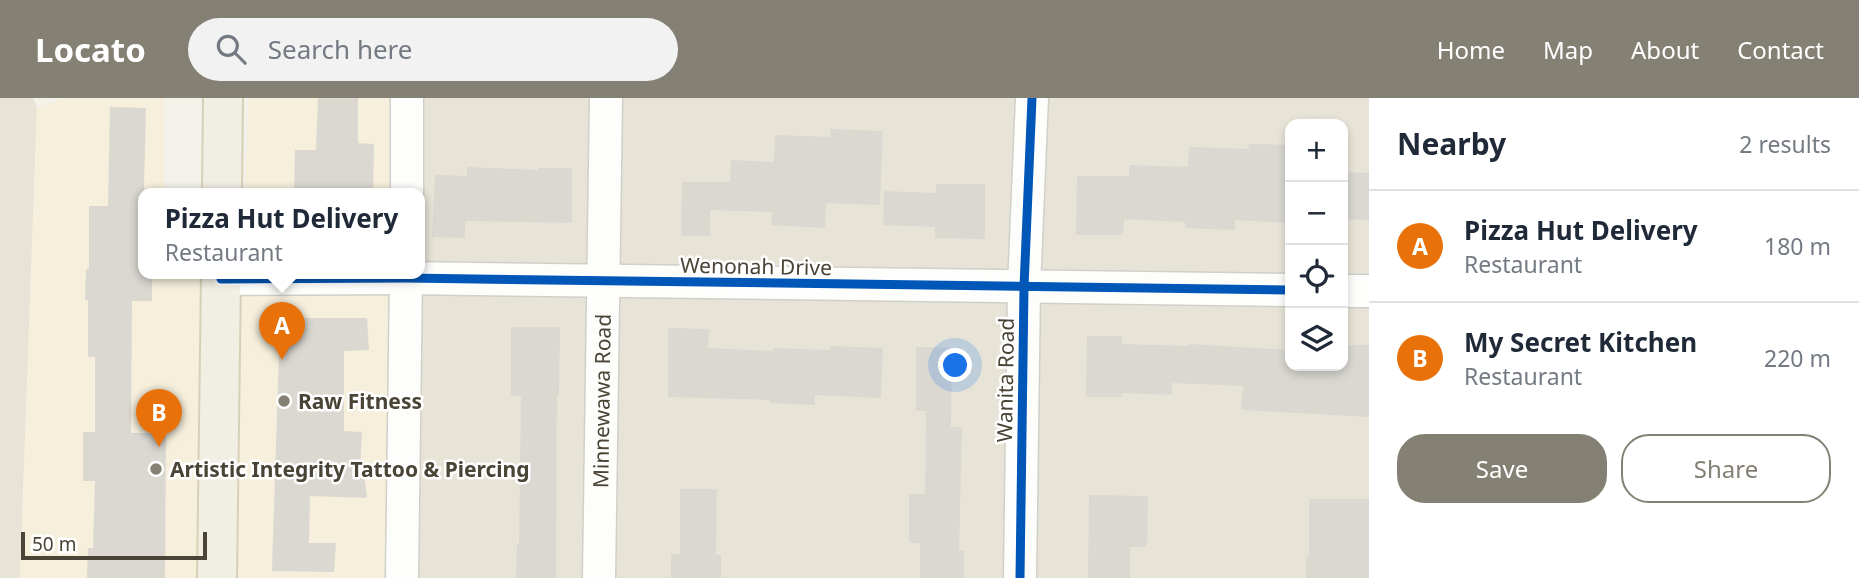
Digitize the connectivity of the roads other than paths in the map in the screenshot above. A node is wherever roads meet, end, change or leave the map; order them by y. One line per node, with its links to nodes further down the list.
1 (223, 98): 5 (main road)
2 (407, 98): 6 (street)
3 (606, 98): 10 (street, Minnewawa Road)
4 (1032, 98): 11 (street, Wanita Road)
5 (222, 188)
6 (407, 188)
7 (425, 276): 10 (street, Wenonah Drive)
8 (221, 279): 15 (main road)
9 (406, 279): 16 (street)
10 (602, 281): 11 (street, Wenonah Drive); 17 (street, Minnewawa Road)
11 (1024, 287): 12 (street, Wenonah Drive); 18 (street, Wanita Road)
12 (1285, 290)
13 (1348, 291): 14 (street)
14 (1369, 291)
15 (217, 578)
16 (402, 578)
17 (599, 578)
18 (1020, 578)

